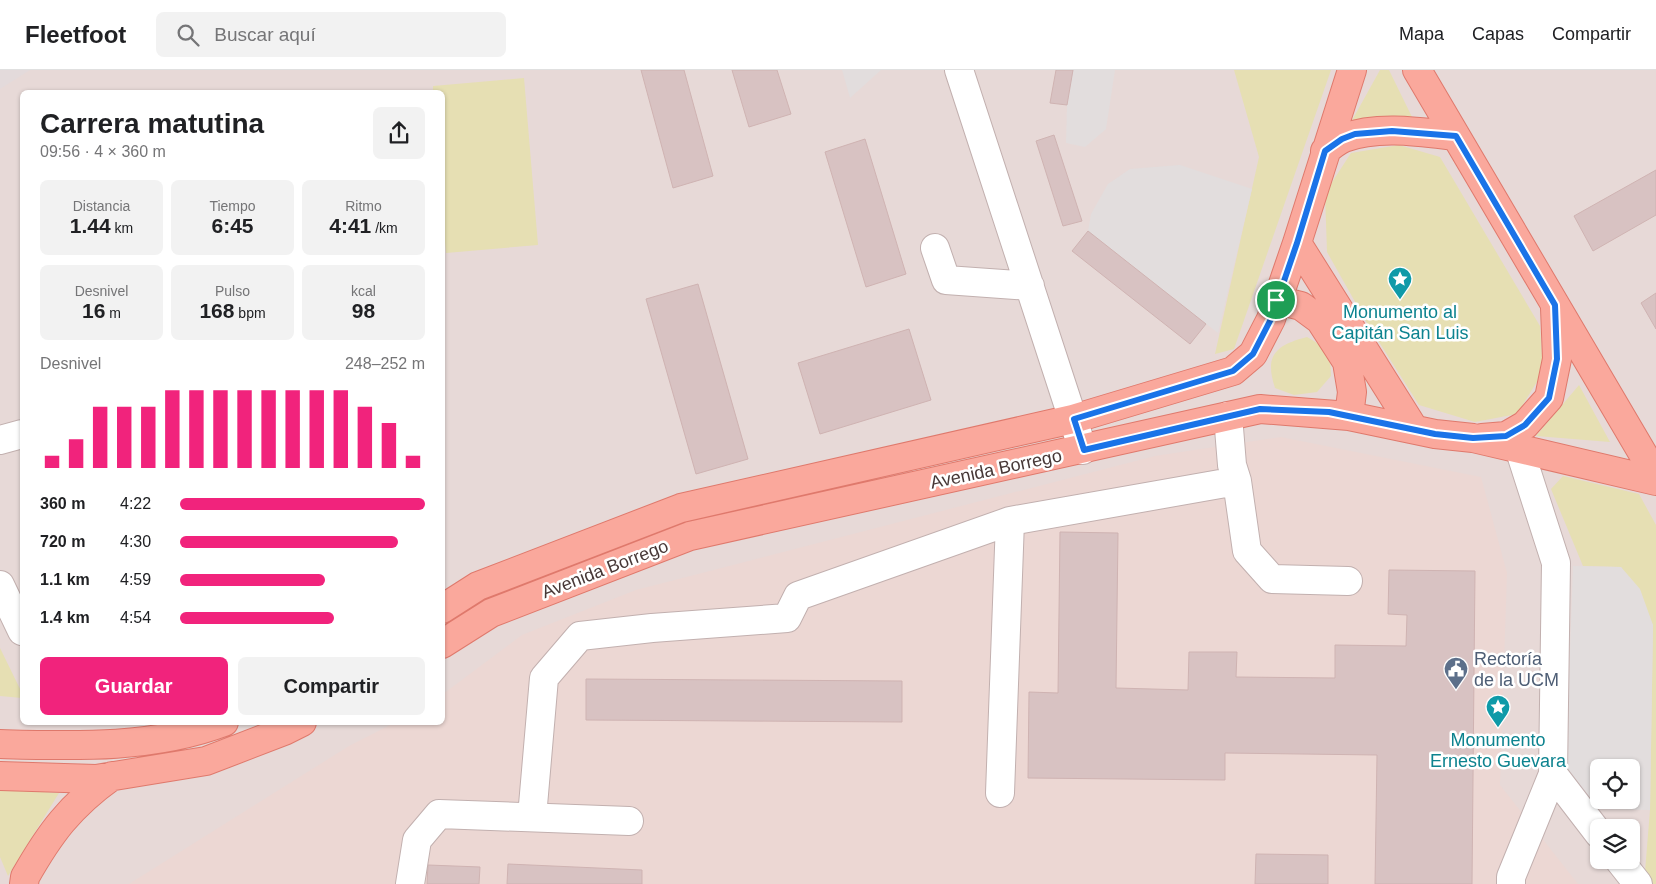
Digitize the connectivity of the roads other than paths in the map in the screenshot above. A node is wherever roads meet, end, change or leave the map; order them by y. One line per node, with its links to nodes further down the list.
1 (959, 70): 8 (street)
2 (1352, 70): 5 (main road, Avenida Borrego)
3 (1417, 70): 4 (main road)
4 (1456, 136): 5 (main road); 10 (main road)
5 (1325, 151): 6 (main road, Avenida Borrego)
6 (1297, 243): 9 (main road, Avenida Borrego); 14 (main road)
7 (935, 248): 8 (street)
8 (1030, 286): 13 (street)
9 (1276, 300): 12 (main road); 13 (main road, Avenida Borrego)
10 (1555, 305): 16 (main road); 20 (main road)
11 (1228, 416): 12 (main road, Avenida Borrego); 19 (main road, Avenida Borrego); 21 (street)
12 (1349, 416): 14 (main road, Avenida Borrego)
13 (1074, 419): 19 (street); 26 (main road, Avenida Borrego)
14 (1414, 429): 16 (main road, Avenida Borrego)
15 (20, 435): 17 (street)
16 (1473, 438): 18 (main road, Avenida Borrego)
17 (0, 440)
18 (1519, 448): 22 (main road, Avenida Borrego); 32 (street)
19 (1084, 450): 28 (main road, Avenida Borrego)
20 (1656, 476)
21 (1237, 481): 23 (street); 24 (street)
22 (1656, 481)
23 (1010, 521): 35 (street); 36 (street)
24 (1348, 581)
25 (0, 585): 27 (street)
26 (445, 607)
27 (20, 627)
28 (445, 642)
29 (216, 725): 31 (main road)
30 (297, 725): 34 (main road)
31 (0, 744)
32 (1553, 774): 38 (street); 42 (street)
33 (0, 776): 34 (main road)
34 (112, 776): 40 (main road)
35 (1000, 794)
36 (532, 817): 37 (street); 41 (street)
37 (629, 821)
38 (1590, 822)
39 (1626, 869): 43 (street)
40 (24, 884)
41 (410, 884)
42 (1511, 884)
43 (1638, 884)

